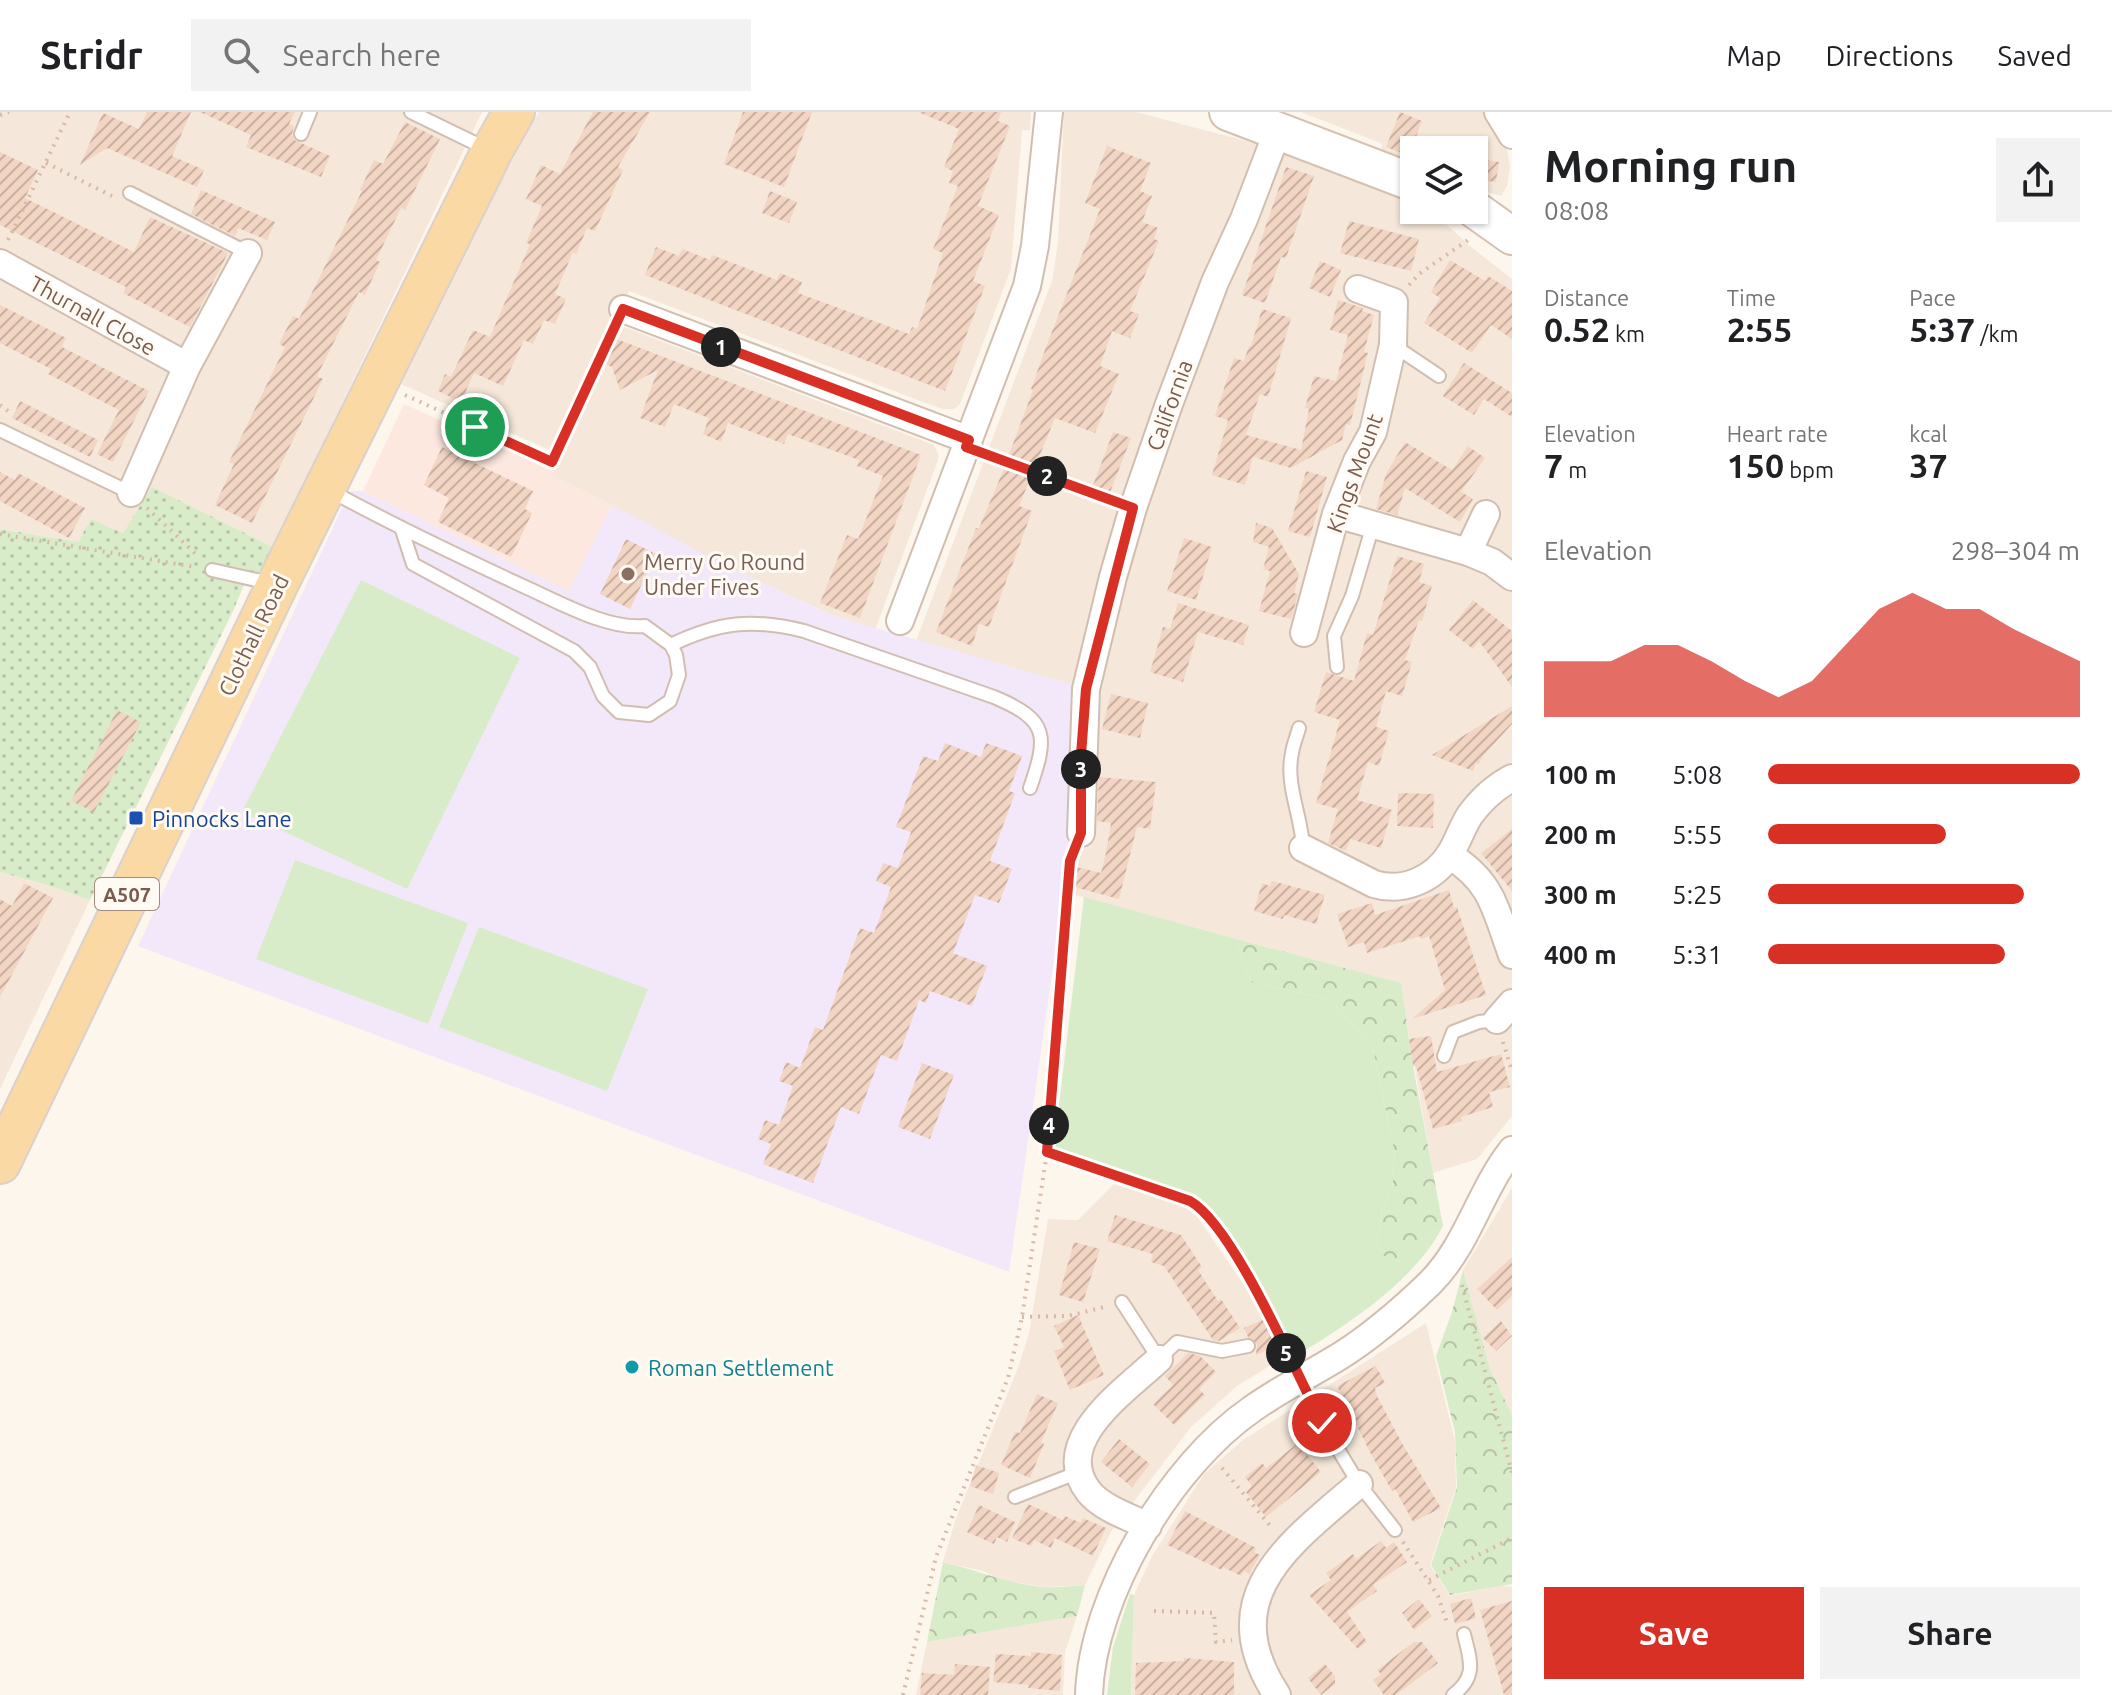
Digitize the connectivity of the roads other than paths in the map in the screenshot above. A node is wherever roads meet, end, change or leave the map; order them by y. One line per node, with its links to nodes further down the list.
1 (310, 112): 8 (lane)
2 (411, 112): 10 (lane)
3 (514, 112): 10 (main road, Clothall Road / A507)
4 (1049, 112): 21 (street)
5 (1228, 112): 7 (main road)
6 (1498, 112): 9 (street)
7 (1278, 130): 11 (main road); 39 (street, California)
8 (301, 134)
9 (1512, 135)
10 (492, 151): 22 (main road, Clothall Road / A507)
11 (1400, 178)
12 (130, 193): 13 (lane)
13 (248, 253): 18 (street)
14 (2, 256): 18 (street, Thurnall Close)
15 (1358, 289): 17 (street, Kings Mount)
16 (623, 309): 21 (street)
17 (1393, 345): 19 (lane); 24 (street, Kings Mount)
18 (187, 366): 23 (street)
19 (1439, 376)
20 (0, 430): 23 (lane)
21 (967, 443): 32 (street)
22 (325, 488): 27 (lane); 31 (main road, Clothall Road / A507)
23 (131, 493)
24 (1336, 514): 26 (street); 33 (street, Kings Mount)
25 (1486, 514): 28 (street)
26 (1373, 525): 28 (street); 35 (lane)
27 (402, 530): 34 (lane); 34 (lane)
28 (1468, 552): 30 (street)
29 (212, 570): 31 (lane)
30 (1512, 577)
31 (277, 585): 46 (main road, Clothall Road / A507)
32 (900, 621)
33 (1304, 633)
34 (671, 645): 38 (lane)
35 (1337, 667)
36 (1299, 728): 40 (lane)
37 (1512, 778): 41 (street)
38 (1030, 788)
39 (1081, 833)
40 (1303, 848): 41 (street)
41 (1449, 855): 42 (street)
42 (1512, 955)
43 (1504, 1012): 44 (lane)
44 (1444, 1056)
45 (1512, 1150): 54 (street)
46 (0, 1163)
47 (1122, 1302): 49 (lane)
48 (1248, 1346): 49 (lane)
49 (1159, 1359): 51 (street)
50 (1322, 1423): 52 (lane)
51 (1079, 1472): 53 (lane); 54 (street)
52 (1359, 1484): 55 (lane); 58 (street)
53 (1015, 1497)
54 (1148, 1526): 57 (street)
55 (1395, 1530)
56 (1464, 1634): 59 (lane)
57 (1089, 1695)
58 (1277, 1695)
59 (1453, 1695)

